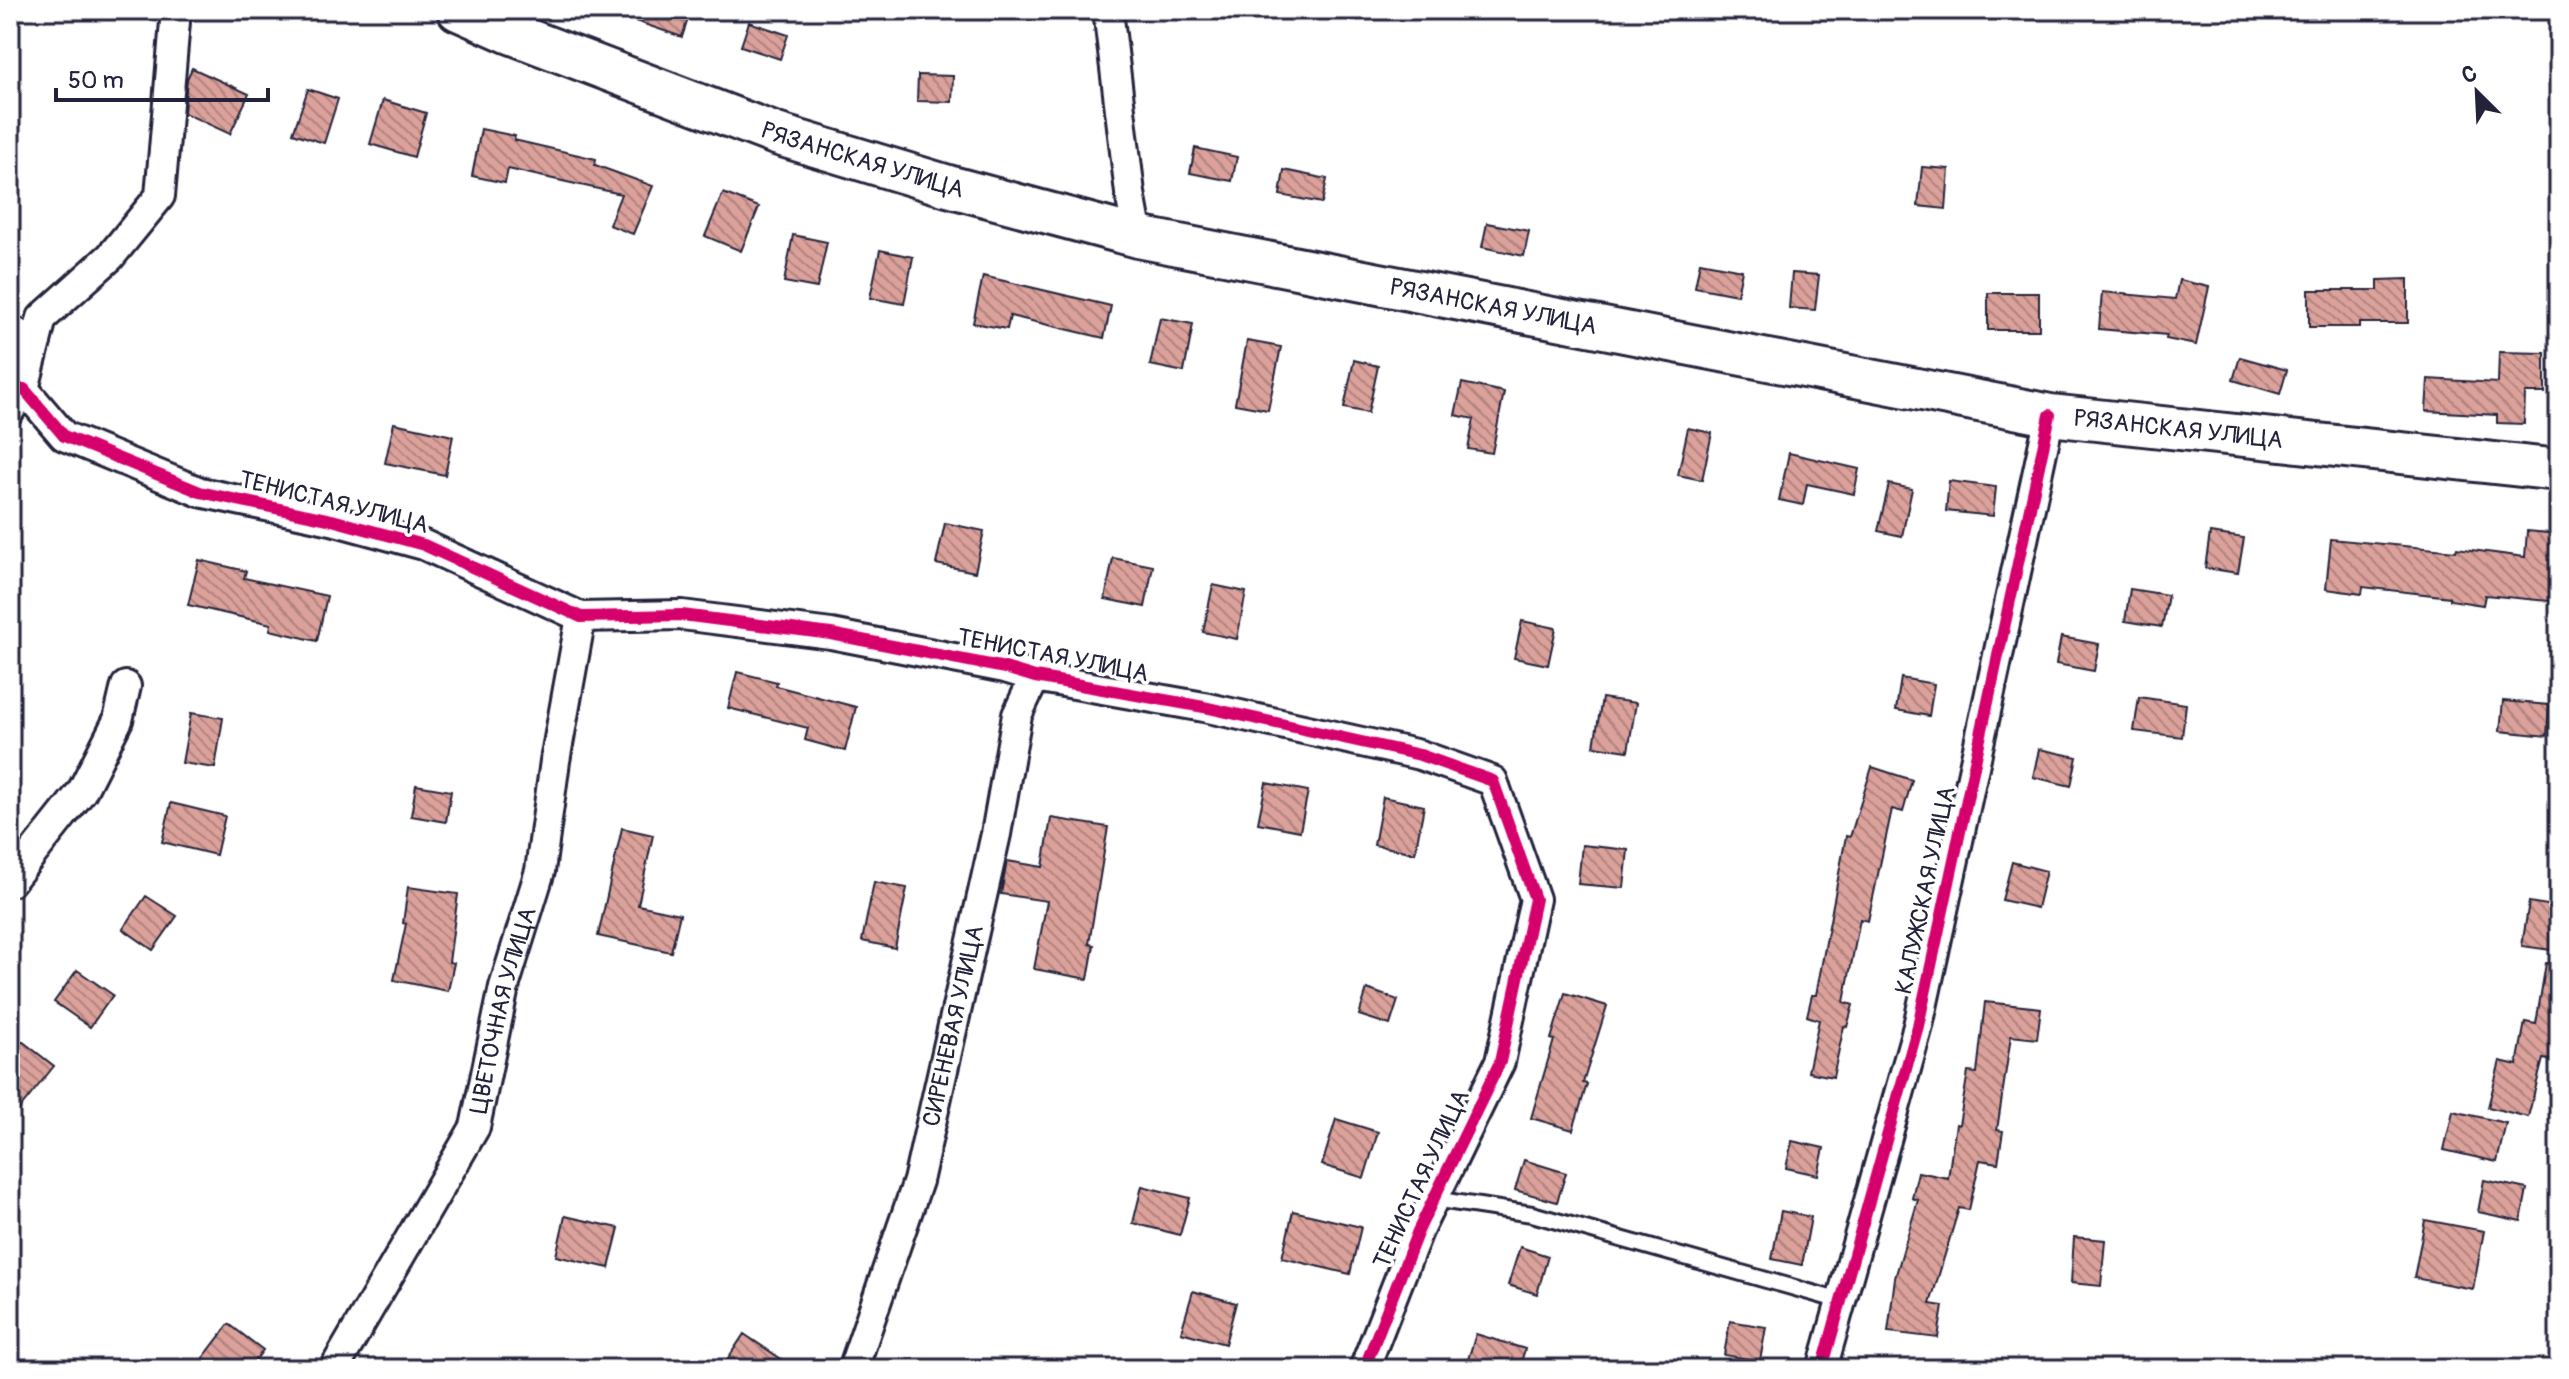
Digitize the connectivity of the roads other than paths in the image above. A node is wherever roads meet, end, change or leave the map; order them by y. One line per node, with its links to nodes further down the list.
1 (176, 10): 6 (street)
2 (458, 10): 4 (main road, РЯЗАНСКАЯ УЛИЦА)
3 (1108, 10): 4 (street)
4 (1138, 237): 8 (main road, РЯЗАНСКАЯ УЛИЦА)
5 (10, 330): 6 (street)
6 (36, 342): 7 (street)
7 (17, 400): 10 (street, ТЕНИСТАЯ УЛИЦА)
8 (2050, 415): 9 (main road, РЯЗАНСКАЯ УЛИЦА); 15 (street, КАЛУЖСКАЯ УЛИЦА)
9 (2559, 470)
10 (581, 617): 11 (street, ТЕНИСТАЯ УЛИЦА); 16 (street, ЦВЕТОЧНАЯ УЛИЦА)
11 (1035, 677): 14 (street, ТЕНИСТАЯ УЛИЦА); 17 (street, СИРЕНЕВАЯ УЛИЦА)
12 (126, 686): 13 (street)
13 (10, 882)
14 (1433, 1199): 15 (lane); 18 (street, ТЕНИСТАЯ УЛИЦА)
15 (1841, 1301): 19 (street, КАЛУЖСКАЯ УЛИЦА)
16 (334, 1369)
17 (853, 1369)
18 (1364, 1369)
19 (1822, 1369)

